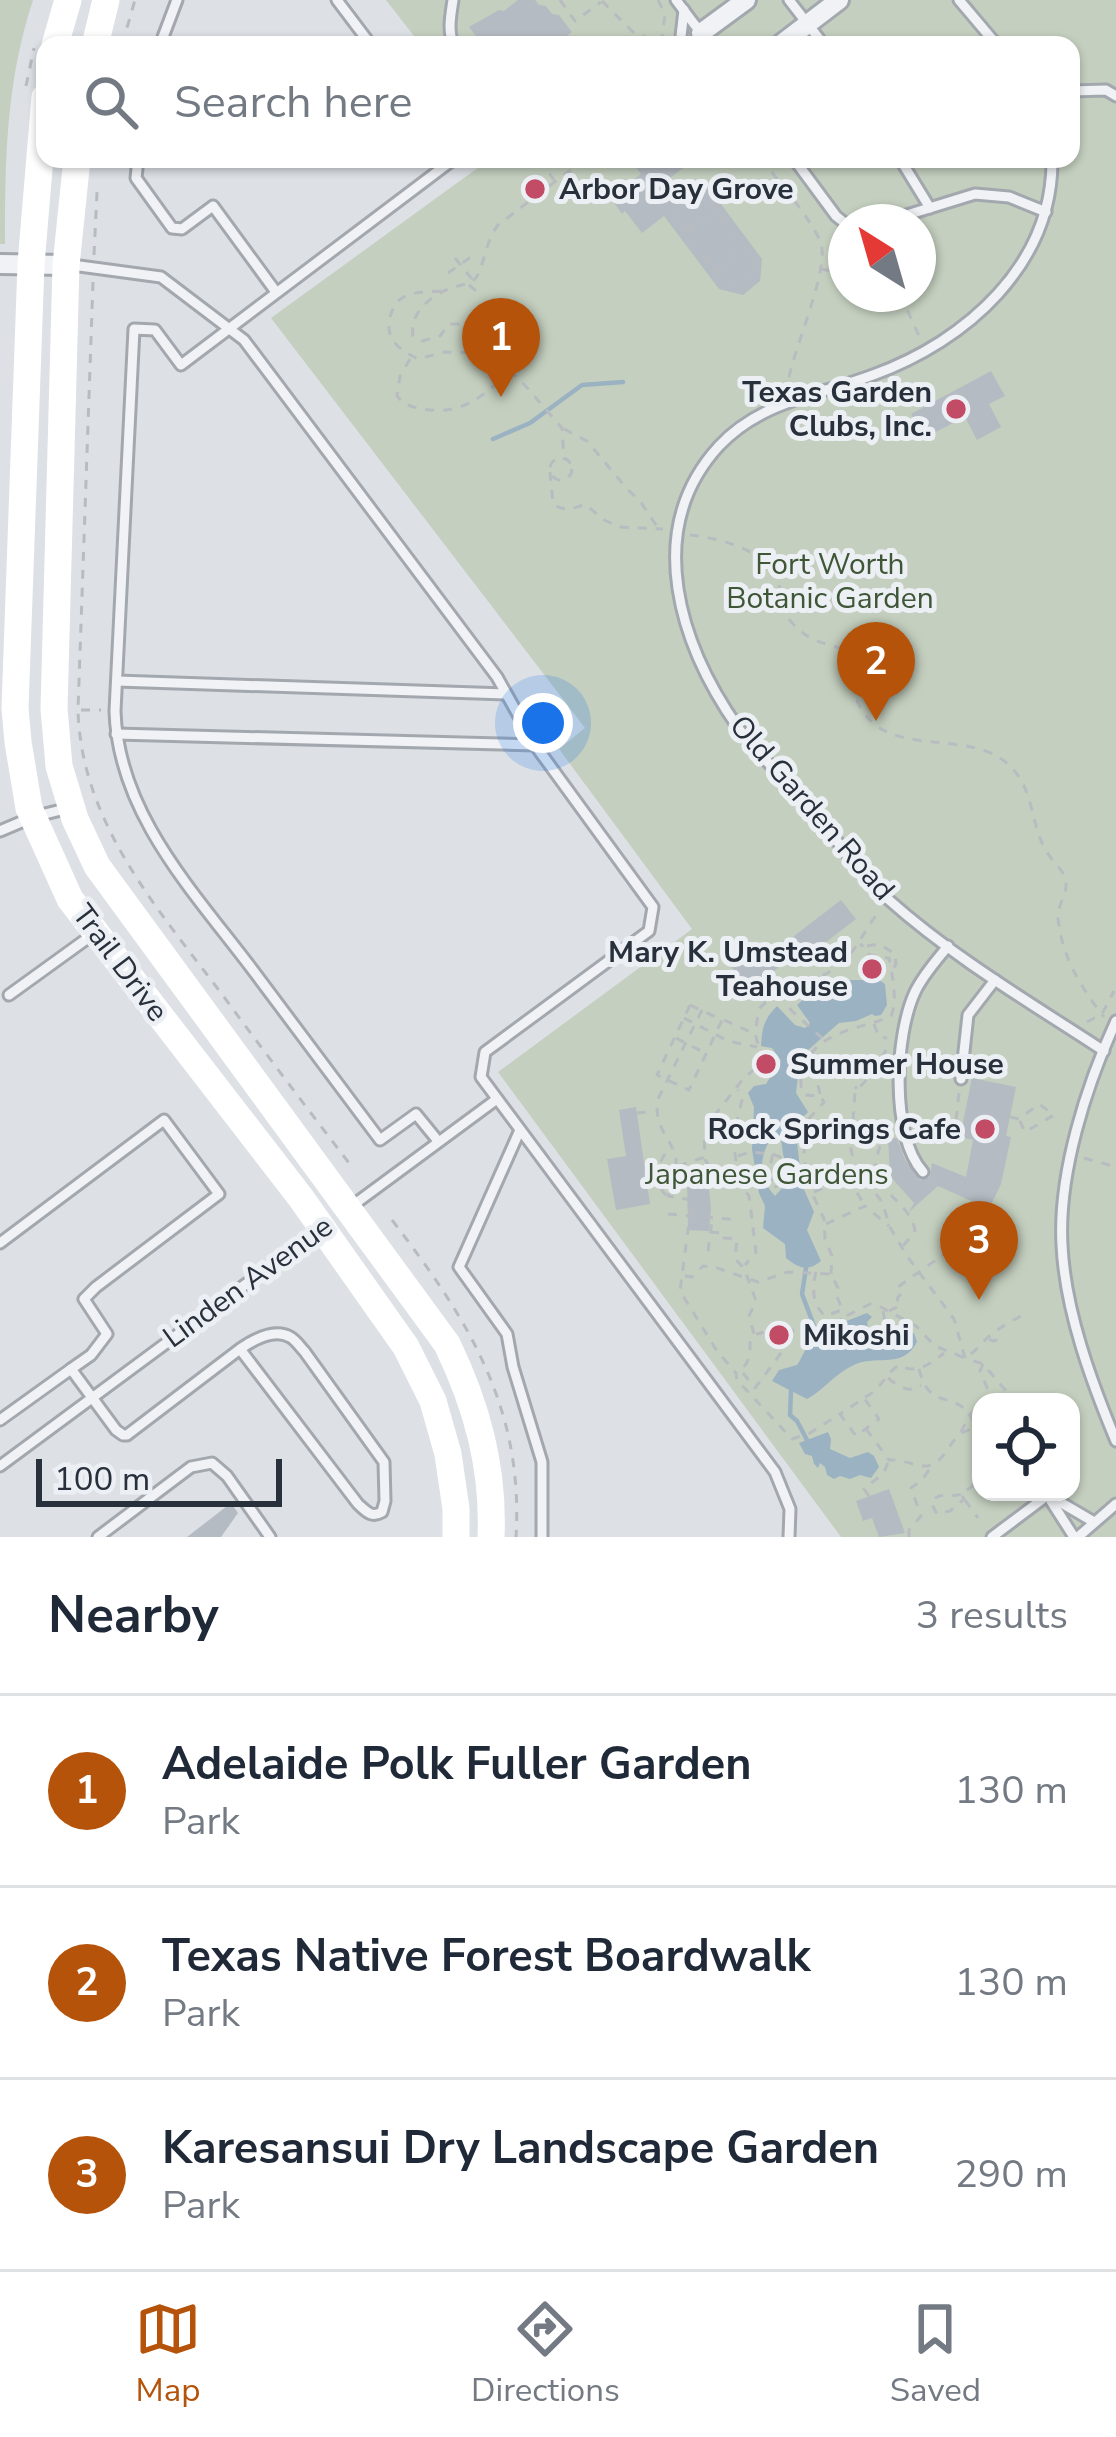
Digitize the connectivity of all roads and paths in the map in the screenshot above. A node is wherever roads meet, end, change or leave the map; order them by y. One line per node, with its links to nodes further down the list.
1 (68, 0): 16 (street)
2 (106, 0): 17 (street)
3 (135, 0): 18 (path)
4 (177, 0): 19 (lane)
5 (337, 0): 20 (lane)
6 (453, 0): 21 (lane)
7 (560, 0): 8 (path)
8 (603, 0): 22 (path)
9 (658, 0): 23 (path)
10 (746, 0): 26 (street)
11 (789, 0): 15 (lane)
12 (839, 0): 15 (street)
13 (959, 0): 29 (lane)
14 (680, 5): 24 (lane); 25 (lane)
15 (808, 23): 27 (street); 28 (lane)
16 (58, 36)
17 (97, 36)
18 (125, 36)
19 (163, 36)
20 (364, 36)
21 (451, 36)
22 (641, 36)
23 (662, 36)
24 (680, 36)
25 (703, 36)
26 (708, 36)
27 (791, 36)
28 (817, 36)
29 (989, 36)
30 (1080, 91): 31 (lane)
31 (1116, 96)
32 (39, 168): 53 (street, Trail Drive)
33 (76, 168): 54 (street, Trail Drive)
34 (137, 168): 62 (lane)
35 (442, 168): 62 (lane)
36 (545, 168): 42 (path)
37 (573, 168): 42 (path)
38 (768, 168): 56 (path)
39 (801, 168): 43 (lane)
40 (906, 168): 44 (lane)
41 (1051, 168): 47 (lane, Old Garden Road)
42 (555, 182): 60 (path)
43 (828, 204)
44 (928, 204)
45 (936, 206): 47 (lane)
46 (716, 209): 48 (path); 48 (path); 49 (path)
47 (1046, 212): 66 (lane, Old Garden Road)
48 (685, 232): 57 (path)
49 (745, 248): 57 (path); 57 (path)
50 (472, 256): 55 (path)
51 (455, 257): 55 (path)
52 (0, 264): 53 (street)
53 (31, 265): 54 (street); 83 (street, Trail Drive)
54 (66, 265): 65 (lane); 82 (street, Trail Drive)
55 (460, 265): 59 (path); 60 (path)
56 (819, 269): 58 (path); 70 (path)
57 (715, 270)
58 (828, 271)
59 (448, 274)
60 (470, 282): 61 (path); 63 (path)
61 (442, 291): 67 (path); 68 (path)
62 (276, 292): 65 (lane)
63 (481, 296)
64 (909, 312): 66 (path)
65 (227, 328): 76 (lane); 77 (lane)
66 (926, 350): 70 (lane, Old Garden Road)
67 (472, 353): 68 (path); 69 (path)
68 (412, 356): 69 (path)
69 (510, 369): 71 (path)
70 (792, 398): 75 (lane, Old Garden Road)
71 (562, 428): 72 (path); 74 (path)
72 (564, 459): 73 (path); 73 (path)
73 (550, 472): 74 (path)
74 (658, 528): 75 (path)
75 (678, 533): 85 (lane, Old Garden Road); 98 (path)
76 (117, 681): 77 (lane); 79 (lane)
77 (506, 694): 81 (lane)
78 (67, 709): 79 (path)
79 (115, 710): 80 (lane)
80 (116, 734): 81 (lane); 126 (lane)
81 (535, 746): 118 (lane)
82 (71, 808): 83 (lane); 86 (street, Trail Drive)
83 (33, 817): 84 (lane); 87 (street, Trail Drive)
84 (0, 831)
85 (888, 899): 88 (path); 89 (lane, Old Garden Road)
86 (128, 908): 87 (street); 139 (street, Trail Drive)
87 (96, 932): 94 (lane); 147 (street, Trail Drive)
88 (863, 945): 90 (path); 90 (path); 92 (path)
89 (948, 946): 91 (lane, Old Garden Road); 125 (lane)
90 (892, 971): 103 (path)
91 (995, 980): 111 (lane, Old Garden Road); 113 (lane)
92 (781, 990): 96 (path); 108 (path)
93 (1114, 991): 98 (path)
94 (9, 994)
95 (752, 1005): 96 (path)
96 (759, 1009): 105 (path)
97 (703, 1010): 99 (path); 100 (path); 102 (path)
98 (1102, 1014): 101 (path); 104 (path)
99 (684, 1018): 102 (path); 107 (path)
100 (722, 1020): 105 (path); 106 (path)
101 (1082, 1022)
102 (696, 1024): 106 (path); 109 (path)
103 (874, 1024): 108 (path); 116 (path)
104 (1114, 1025): 111 (lane)
105 (755, 1033): 110 (path)
106 (716, 1034): 110 (path); 112 (path)
107 (674, 1038): 109 (path); 114 (path)
108 (825, 1040): 117 (path)
109 (686, 1044): 112 (path); 114 (path)
110 (758, 1046): 115 (path)
111 (1104, 1051): 130 (lane)
112 (706, 1054): 114 (path)
113 (962, 1079): 123 (path)
114 (668, 1080): 119 (path)
115 (737, 1088): 129 (path); 131 (path)
116 (855, 1092): 117 (path); 146 (path)
117 (820, 1096): 136 (path)
118 (497, 1099): 124 (lane); 126 (lane, Linden Avenue)
119 (656, 1110): 120 (path); 127 (path)
120 (638, 1113)
121 (1010, 1117): 122 (path)
122 (1019, 1120): 122 (path)
123 (963, 1121)
124 (520, 1130): 209 (lane); 210 (lane)
125 (904, 1130): 134 (lane); 150 (path)
126 (438, 1142): 139 (lane, Linden Avenue)
127 (671, 1148): 132 (path); 137 (path)
128 (770, 1154): 128 (path); 129 (path)
129 (736, 1156): 135 (path)
130 (1070, 1156): 133 (path); 190 (lane)
131 (704, 1157): 132 (path); 135 (path)
132 (676, 1167): 137 (path)
133 (1116, 1167)
134 (923, 1172)
135 (730, 1179): 154 (path)
136 (812, 1193): 138 (path); 145 (path)
137 (668, 1196): 141 (path)
138 (865, 1205): 145 (path); 146 (path)
139 (348, 1209): 147 (lane, Linden Avenue); 208 (street, Trail Drive)
140 (668, 1214): 141 (path)
141 (689, 1216): 143 (path); 158 (path)
142 (954, 1217): 152 (path)
143 (712, 1218): 144 (path); 148 (path)
144 (739, 1220)
145 (825, 1225): 157 (path)
146 (890, 1227): 150 (path)
147 (322, 1228): 181 (lane, Linden Avenue); 207 (street, Trail Drive)
148 (710, 1232): 151 (path); 154 (path)
149 (0, 1243): 175 (lane)
150 (902, 1247): 156 (path)
151 (708, 1252)
152 (947, 1252): 153 (path); 156 (path)
153 (958, 1266)
154 (744, 1268): 159 (path)
155 (816, 1272): 157 (path); 159 (path); 163 (path)
156 (918, 1273): 161 (path); 164 (path)
157 (831, 1274): 163 (path)
158 (682, 1276): 159 (path); 176 (path)
159 (748, 1280): 167 (path)
160 (944, 1290): 161 (path)
161 (936, 1296): 172 (path)
162 (882, 1308): 163 (path); 164 (path); 166 (path)
163 (842, 1310)
164 (889, 1311): 166 (path)
165 (1021, 1316): 168 (path)
166 (908, 1322): 171 (path)
167 (754, 1334): 176 (path); 176 (path)
168 (988, 1338): 169 (path); 172 (path)
169 (1004, 1338)
170 (241, 1349): 170 (lane); 181 (lane)
171 (947, 1351): 172 (path); 174 (path)
172 (965, 1358): 173 (path)
173 (983, 1364): 179 (path); 180 (path)
174 (919, 1368): 177 (path); 178 (path)
175 (71, 1369): 181 (lane); 186 (lane)
176 (738, 1372): 183 (path)
177 (886, 1377): 178 (path); 182 (path)
178 (923, 1384): 184 (path)
179 (989, 1393)
180 (1007, 1393)
181 (92, 1397): 193 (lane, Linden Avenue)
182 (864, 1398): 183 (path); 187 (path)
183 (840, 1414): 187 (path)
184 (970, 1414): 185 (path); 189 (path)
185 (972, 1418)
186 (0, 1420)
187 (866, 1429): 191 (path)
188 (972, 1430): 189 (path)
189 (961, 1434): 192 (path)
190 (1116, 1441)
191 (889, 1460): 192 (path); 196 (path)
192 (933, 1464): 211 (path)
193 (0, 1466)
194 (972, 1489): 198 (path)
195 (928, 1495): 197 (path)
196 (869, 1496)
197 (935, 1497): 198 (path); 198 (path)
198 (963, 1497): 203 (path)
199 (1040, 1501): 212 (lane)
200 (1052, 1501): 213 (lane)
201 (1058, 1501): 204 (lane)
202 (1116, 1504): 204 (lane)
203 (978, 1518)
204 (1094, 1522): 213 (lane)
205 (103, 1536): 206 (lane)
206 (270, 1537)
207 (456, 1537)
208 (491, 1537)
209 (542, 1537)
210 (789, 1537)
211 (909, 1537)
212 (992, 1537)
213 (1076, 1537)

